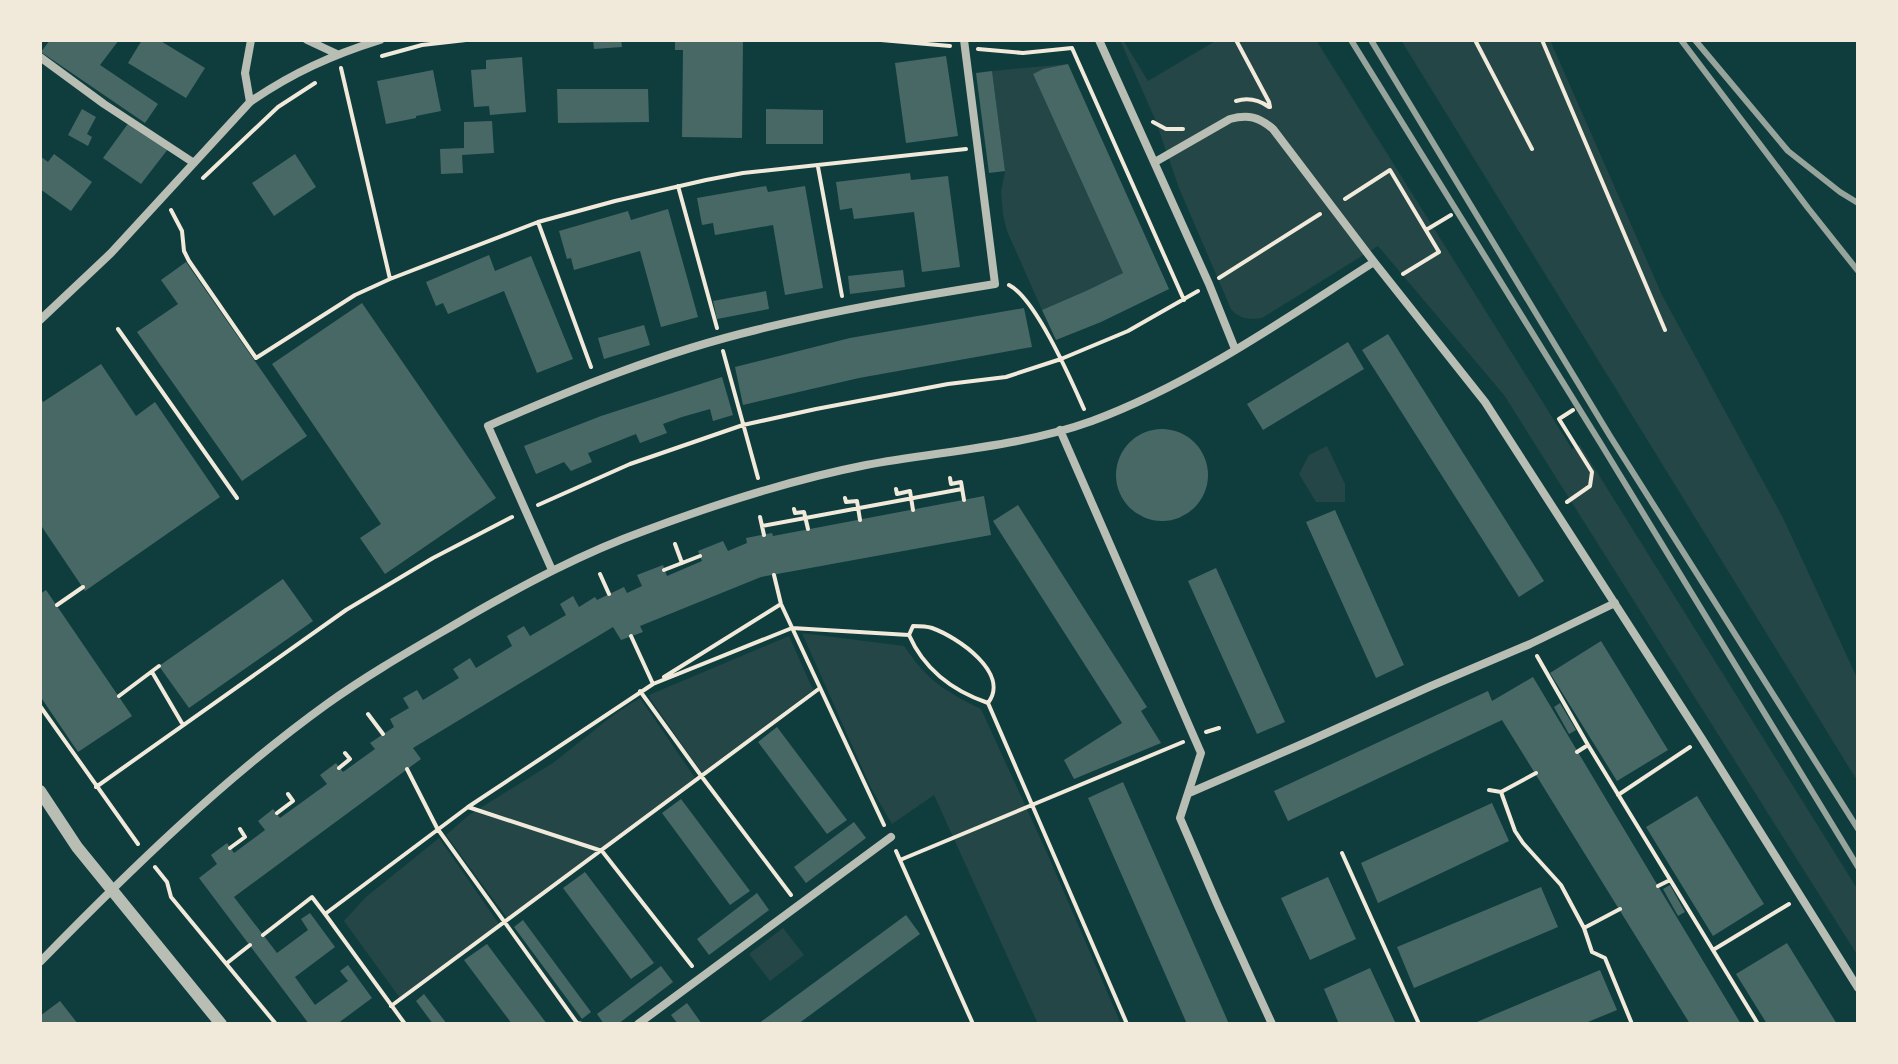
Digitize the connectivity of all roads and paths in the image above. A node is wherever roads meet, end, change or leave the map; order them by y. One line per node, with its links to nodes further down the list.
1 (251, 40): 17 (street)
2 (307, 40): 11 (street)
3 (380, 40): 11 (street)
4 (466, 40): 13 (path)
5 (881, 40): 10 (path)
6 (1099, 40): 25 (street)
7 (1236, 40): 19 (path)
8 (1475, 40): 24 (path)
9 (1542, 40): 42 (path)
10 (964, 44): 23 (street); 38 (path)
11 (337, 54): 15 (path); 17 (street)
12 (40, 57): 26 (street)
13 (372, 59)
14 (350, 67): 15 (path)
15 (341, 71): 35 (path)
16 (327, 77): 28 (path)
17 (250, 102): 26 (street)
18 (1233, 102): 19 (path)
19 (1270, 107): 20 (path)
20 (1277, 112)
21 (1152, 121): 22 (path)
22 (1192, 124)
23 (976, 148): 27 (path); 37 (street)
24 (1532, 149)
25 (1155, 162): 30 (street); 43 (street)
26 (194, 163): 40 (street)
27 (818, 166): 32 (path); 39 (path)
28 (196, 185)
29 (178, 202): 35 (path)
30 (1332, 207): 33 (path); 34 (street)
31 (1451, 215): 33 (path)
32 (538, 222): 35 (path); 45 (path)
33 (1426, 230): 36 (path)
34 (1374, 262): 36 (street); 43 (street)
35 (390, 279)
36 (1390, 281): 60 (street)
37 (995, 284): 39 (street); 44 (path)
38 (1184, 300)
39 (845, 310): 45 (street)
40 (40, 320)
41 (118, 329): 52 (path)
42 (1665, 330)
43 (1235, 349): 47 (street)
44 (1061, 359): 47 (path); 58 (path)
45 (596, 381): 58 (street)
46 (1573, 410): 60 (path)
47 (1090, 422): 48 (street)
48 (1060, 430): 70 (street); 94 (street)
49 (950, 478): 51 (path)
50 (896, 489): 54 (path)
51 (962, 489): 54 (path); 55 (path)
52 (237, 498)
53 (845, 498): 56 (path)
54 (911, 498): 56 (path); 59 (path)
55 (964, 500)
56 (858, 508): 62 (path); 63 (path)
57 (794, 509): 62 (path)
58 (526, 510): 70 (street); 91 (path)
59 (913, 510)
60 (1555, 510): 76 (street)
61 (760, 517): 64 (path)
62 (806, 517): 64 (path); 65 (path)
63 (860, 520)
64 (762, 526): 66 (path)
65 (808, 529)
66 (764, 535)
67 (675, 544): 69 (path)
68 (700, 556): 69 (path)
69 (682, 563): 71 (path)
70 (552, 570): 122 (street)
71 (664, 570)
72 (600, 574): 75 (path)
73 (774, 575): 77 (path)
74 (83, 587): 78 (path)
75 (609, 594)
76 (1615, 603): 82 (street); 95 (street)
77 (781, 604): 79 (path); 85 (path)
78 (57, 605)
79 (792, 628): 80 (path); 85 (path)
80 (909, 635): 89 (path); 89 (path)
81 (631, 636): 85 (path)
82 (1530, 644): 96 (path); 107 (street)
83 (159, 666): 84 (path)
84 (152, 672): 88 (path); 91 (path)
85 (653, 684): 87 (path)
86 (820, 688): 102 (path)
87 (640, 691): 102 (path); 111 (path)
88 (119, 696)
89 (988, 703): 110 (path)
90 (368, 714): 93 (path)
91 (184, 725): 103 (path)
92 (1219, 728): 94 (path)
93 (383, 734)
94 (1194, 737): 107 (street); 110 (path)
95 (1702, 739): 109 (path); 123 (street)
96 (1588, 745): 97 (path); 109 (path)
97 (1577, 752)
98 (345, 753): 99 (path)
99 (339, 768)
100 (407, 769): 113 (path)
101 (1536, 773): 106 (path)
102 (702, 777): 117 (path); 124 (path)
103 (96, 787)
104 (1489, 790): 106 (path)
105 (40, 791): 122 (street)
106 (1501, 792): 128 (path)
107 (1189, 793): 142 (street)
108 (288, 794): 112 (path)
109 (1618, 795): 120 (path)
110 (1031, 805): 119 (path); 141 (path)
111 (468, 807): 113 (path); 117 (path)
112 (277, 813)
113 (437, 828): 126 (path); 127 (path)
114 (240, 829): 116 (path)
115 (891, 837): 124 (street)
116 (230, 848)
117 (602, 851): 127 (path); 134 (path)
118 (1342, 853): 143 (path)
119 (900, 860)
120 (1670, 880): 121 (path); 131 (path)
121 (1658, 886)
122 (112, 888): 132 (street); 137 (street)
123 (1800, 897): 131 (path); 135 (street)
124 (799, 905): 134 (street)
125 (1620, 909): 128 (path)
126 (325, 914): 129 (path); 136 (path)
127 (504, 923): 136 (path); 139 (path)
128 (1584, 928): 144 (path)
129 (263, 935)
130 (250, 945): 133 (path)
131 (1713, 950): 145 (path)
132 (40, 962)
133 (226, 964)
134 (701, 978): 140 (street)
135 (1858, 988)
136 (391, 1006): 138 (path)
137 (221, 1024)
138 (405, 1024)
139 (582, 1024)
140 (638, 1024)
141 (1127, 1024)
142 (1272, 1024)
143 (1419, 1024)
144 (1632, 1024)
145 (1758, 1024)

